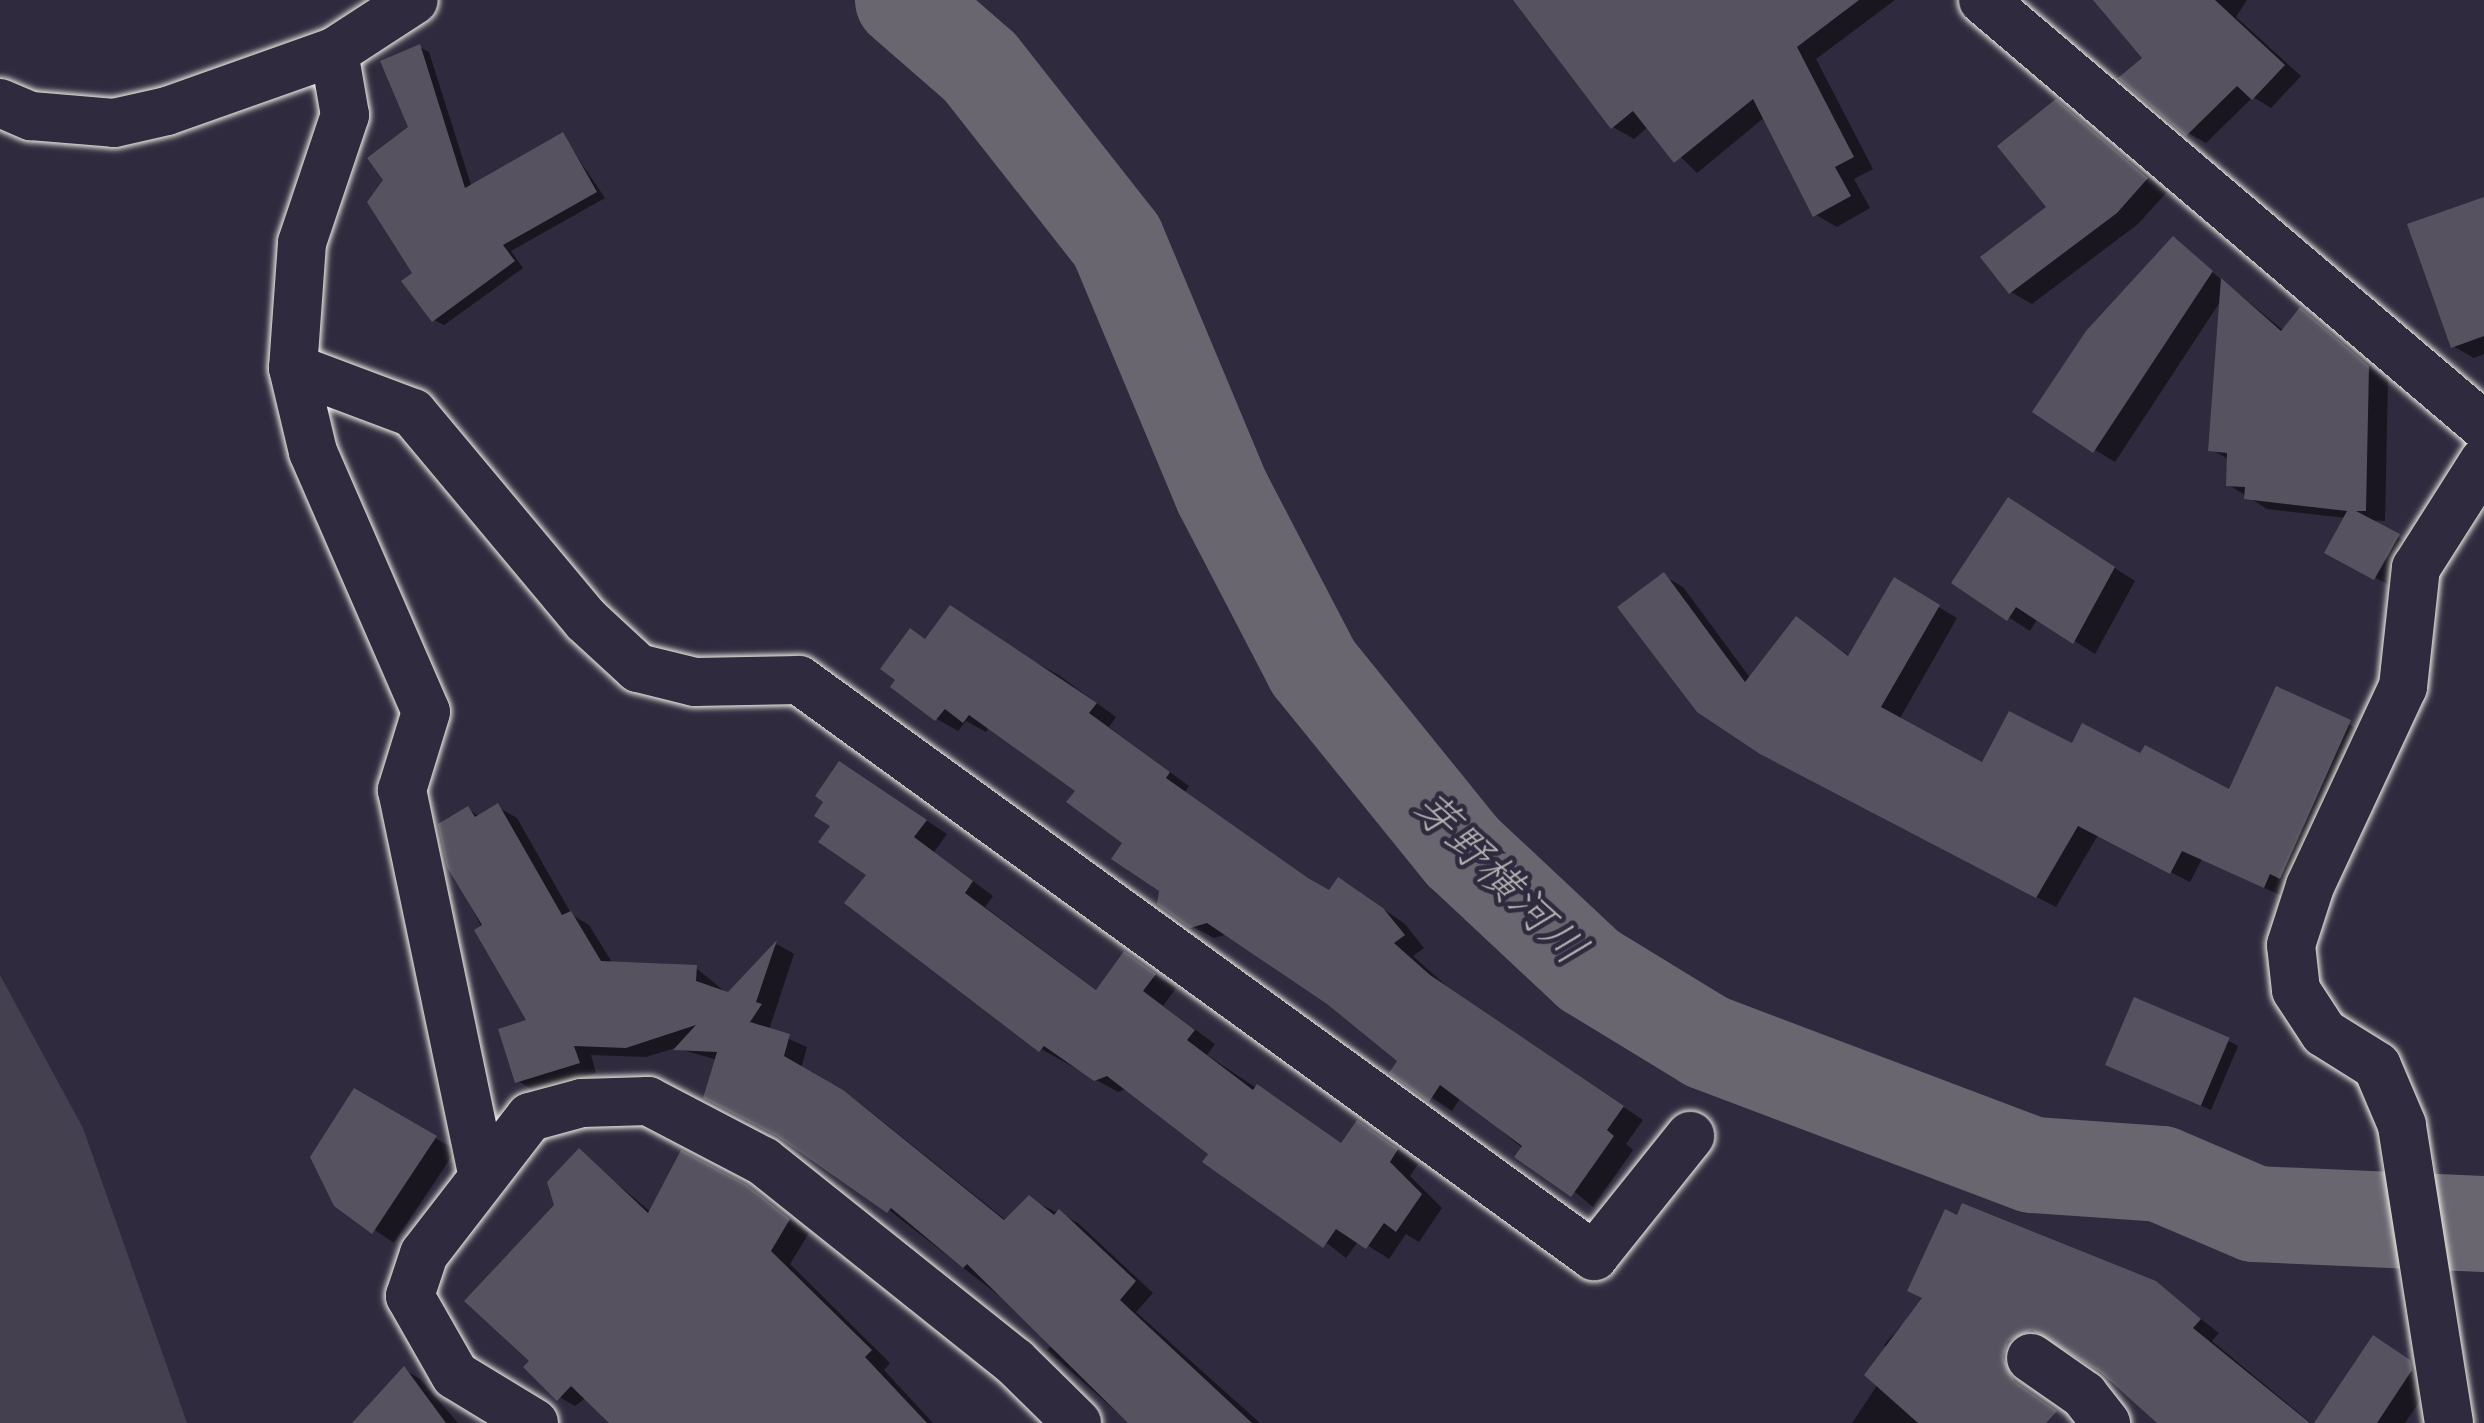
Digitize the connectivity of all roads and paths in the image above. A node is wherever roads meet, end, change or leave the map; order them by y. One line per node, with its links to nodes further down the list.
1 (414, 0): 3 (street)
2 (1983, 0): 6 (street)
3 (334, 52): 4 (street); 5 (street)
4 (0, 104)
5 (293, 368): 8 (street); 9 (street)
6 (2484, 426)
7 (2484, 460): 14 (street)
8 (1690, 1136)
9 (482, 1172): 11 (street); 12 (street)
10 (2031, 1358): 13 (street)
11 (534, 1423)
12 (1077, 1423)
13 (2106, 1423)
14 (2449, 1423)

